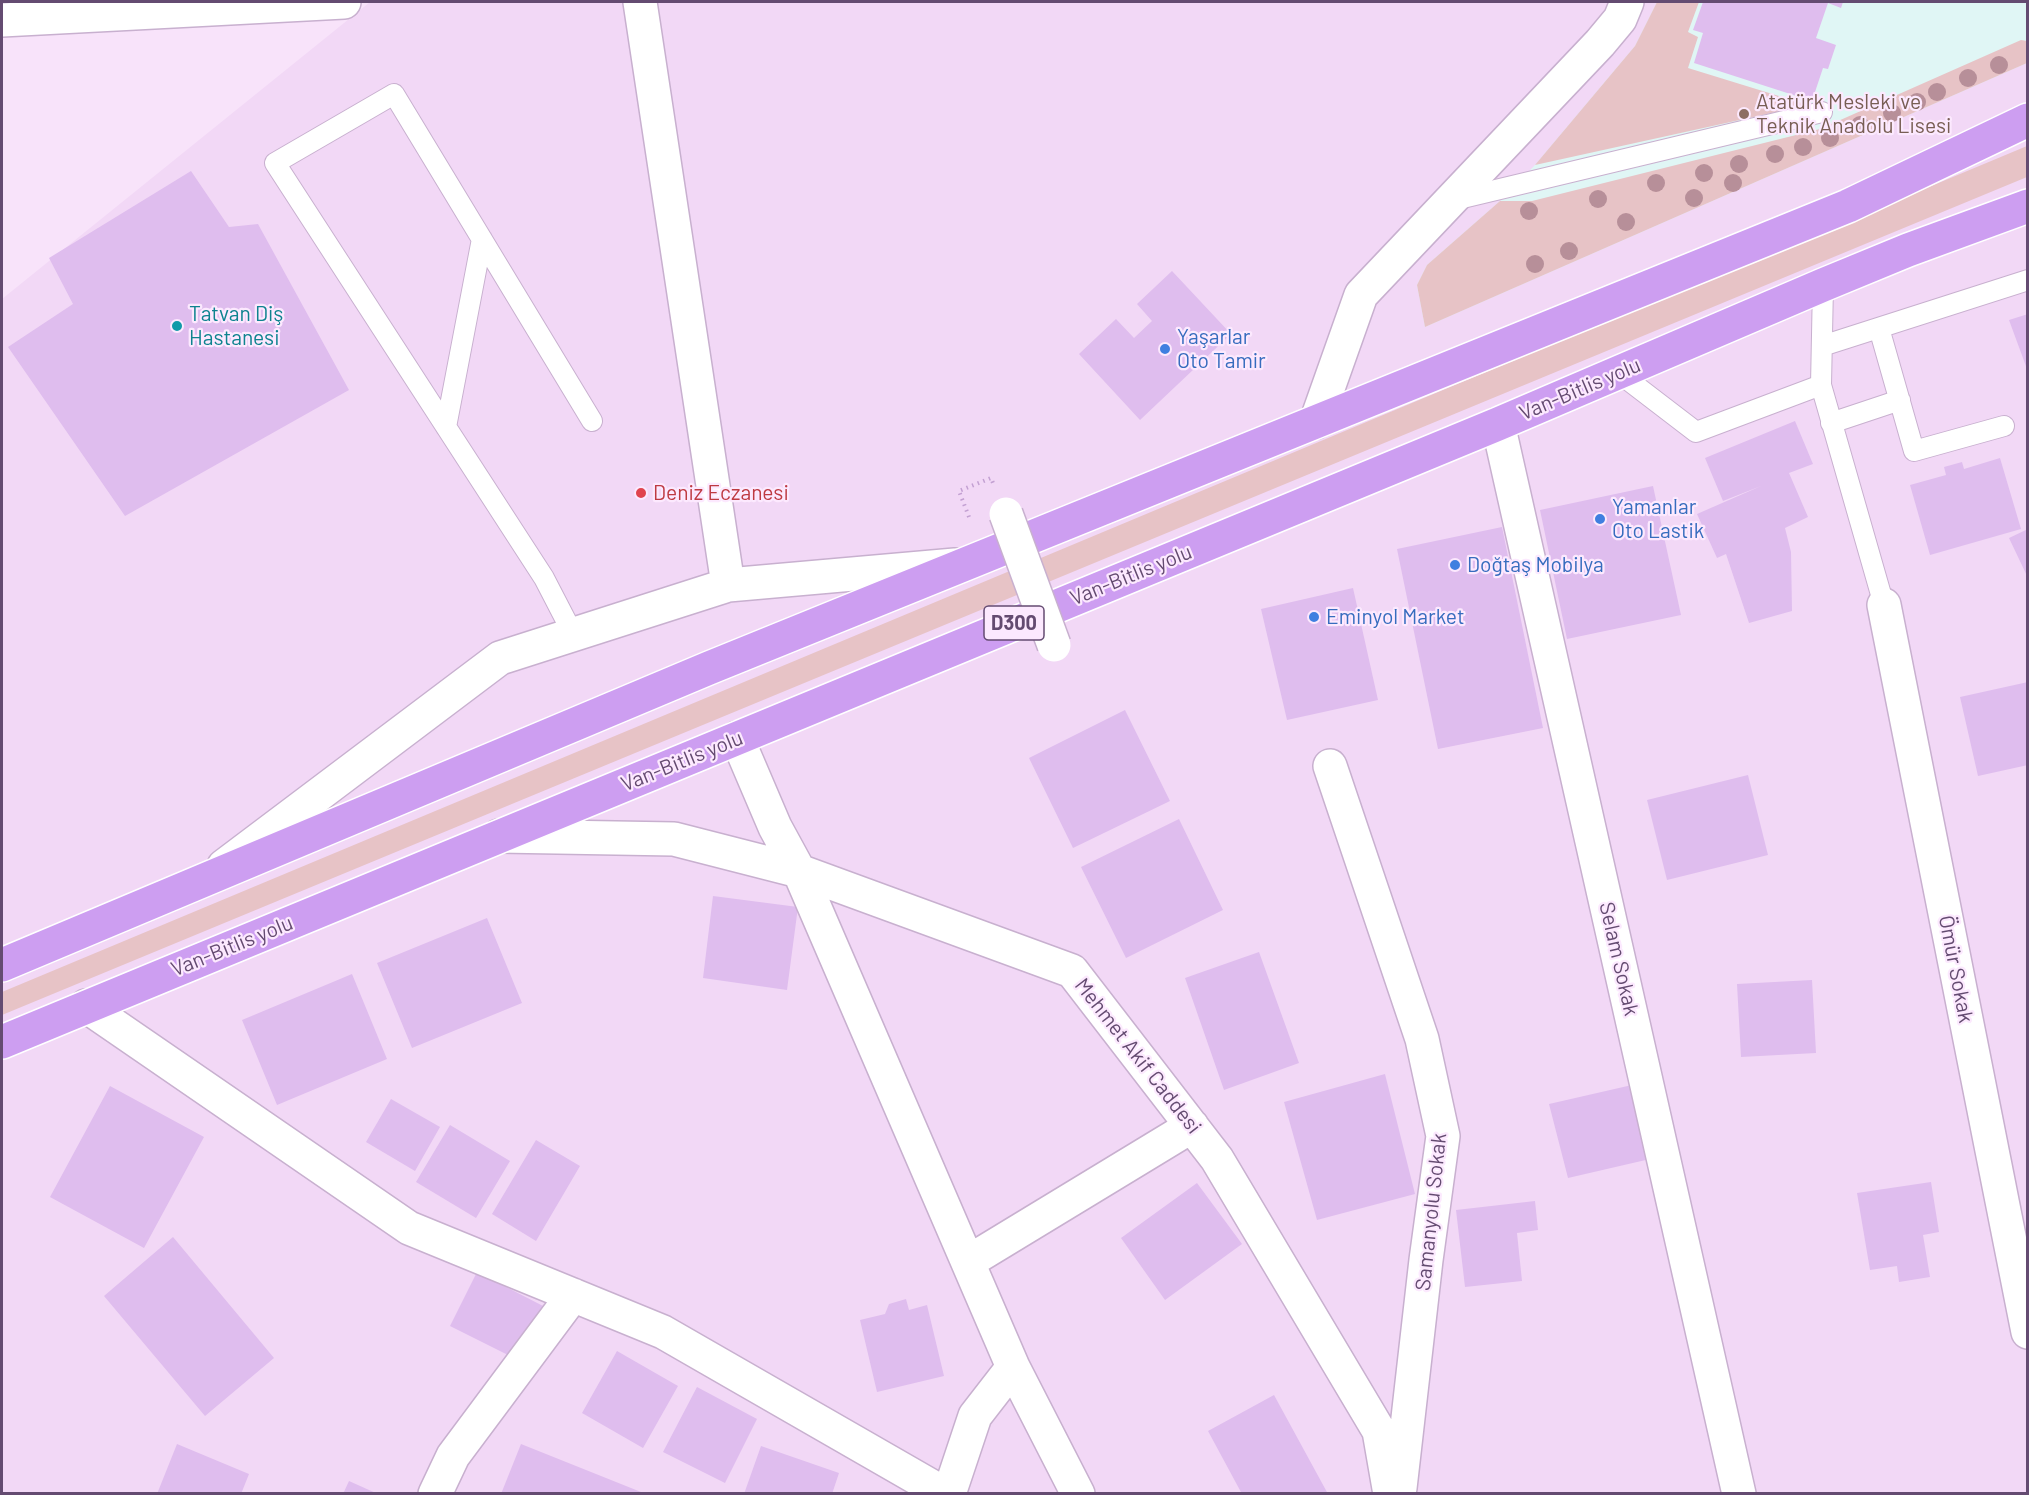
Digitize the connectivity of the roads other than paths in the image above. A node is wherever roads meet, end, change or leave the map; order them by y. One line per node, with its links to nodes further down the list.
1 (344, 2): 4 (street)
2 (640, 2): 25 (street)
3 (1627, 2): 7 (street)
4 (2, 20)
5 (1822, 112): 7 (lane)
6 (2028, 120): 18 (highway)
7 (1450, 201): 18 (street)
8 (2028, 206): 11 (highway, Van-Bitlis yolu / D300)
9 (482, 239): 17 (lane); 22 (lane); 22 (lane)
10 (2028, 280): 12 (lane)
11 (1823, 285): 13 (lane); 14 (highway, Van-Bitlis yolu / D300)
12 (1879, 328): 13 (lane); 16 (lane)
13 (1822, 346): 15 (lane)
14 (1619, 373): 15 (lane); 20 (highway, Van-Bitlis yolu / D300)
15 (1821, 385): 19 (lane)
16 (1900, 400): 19 (lane); 21 (lane)
17 (592, 421)
18 (1316, 422): 24 (highway)
19 (1831, 423): 26 (lane)
20 (1498, 424): 29 (highway, Van-Bitlis yolu / D300); 47 (street, Selam Sokak)
21 (2004, 426)
22 (446, 427): 27 (lane)
23 (1006, 514): 28 (street, bridge)
24 (966, 564): 25 (street); 33 (highway)
25 (728, 585): 27 (street)
26 (1884, 605): 40 (street, Ömür Sokak)
27 (573, 634): 33 (street)
28 (1054, 645)
29 (737, 738): 31 (highway, Van-Bitlis yolu / D300); 32 (street)
30 (1330, 766): 46 (street, Samanyolu Sokak)
31 (499, 836): 32 (street, Mehmet Akif Caddesi); 35 (highway, Van-Bitlis yolu / D300)
32 (799, 871): 37 (street, Mehmet Akif Caddesi); 38 (street)
33 (206, 880): 34 (highway)
34 (2, 965)
35 (86, 1006): 36 (highway, Van-Bitlis yolu / D300); 39 (street)
36 (2, 1042)
37 (1192, 1126): 38 (street); 45 (street, Mehmet Akif Caddesi)
38 (968, 1262): 41 (street)
39 (573, 1295): 42 (street); 43 (street)
40 (2028, 1332)
41 (1013, 1367): 43 (street); 44 (street)
42 (435, 1494)
43 (947, 1494)
44 (1078, 1494)
45 (1390, 1494)
46 (1400, 1494)
47 (1740, 1494)

